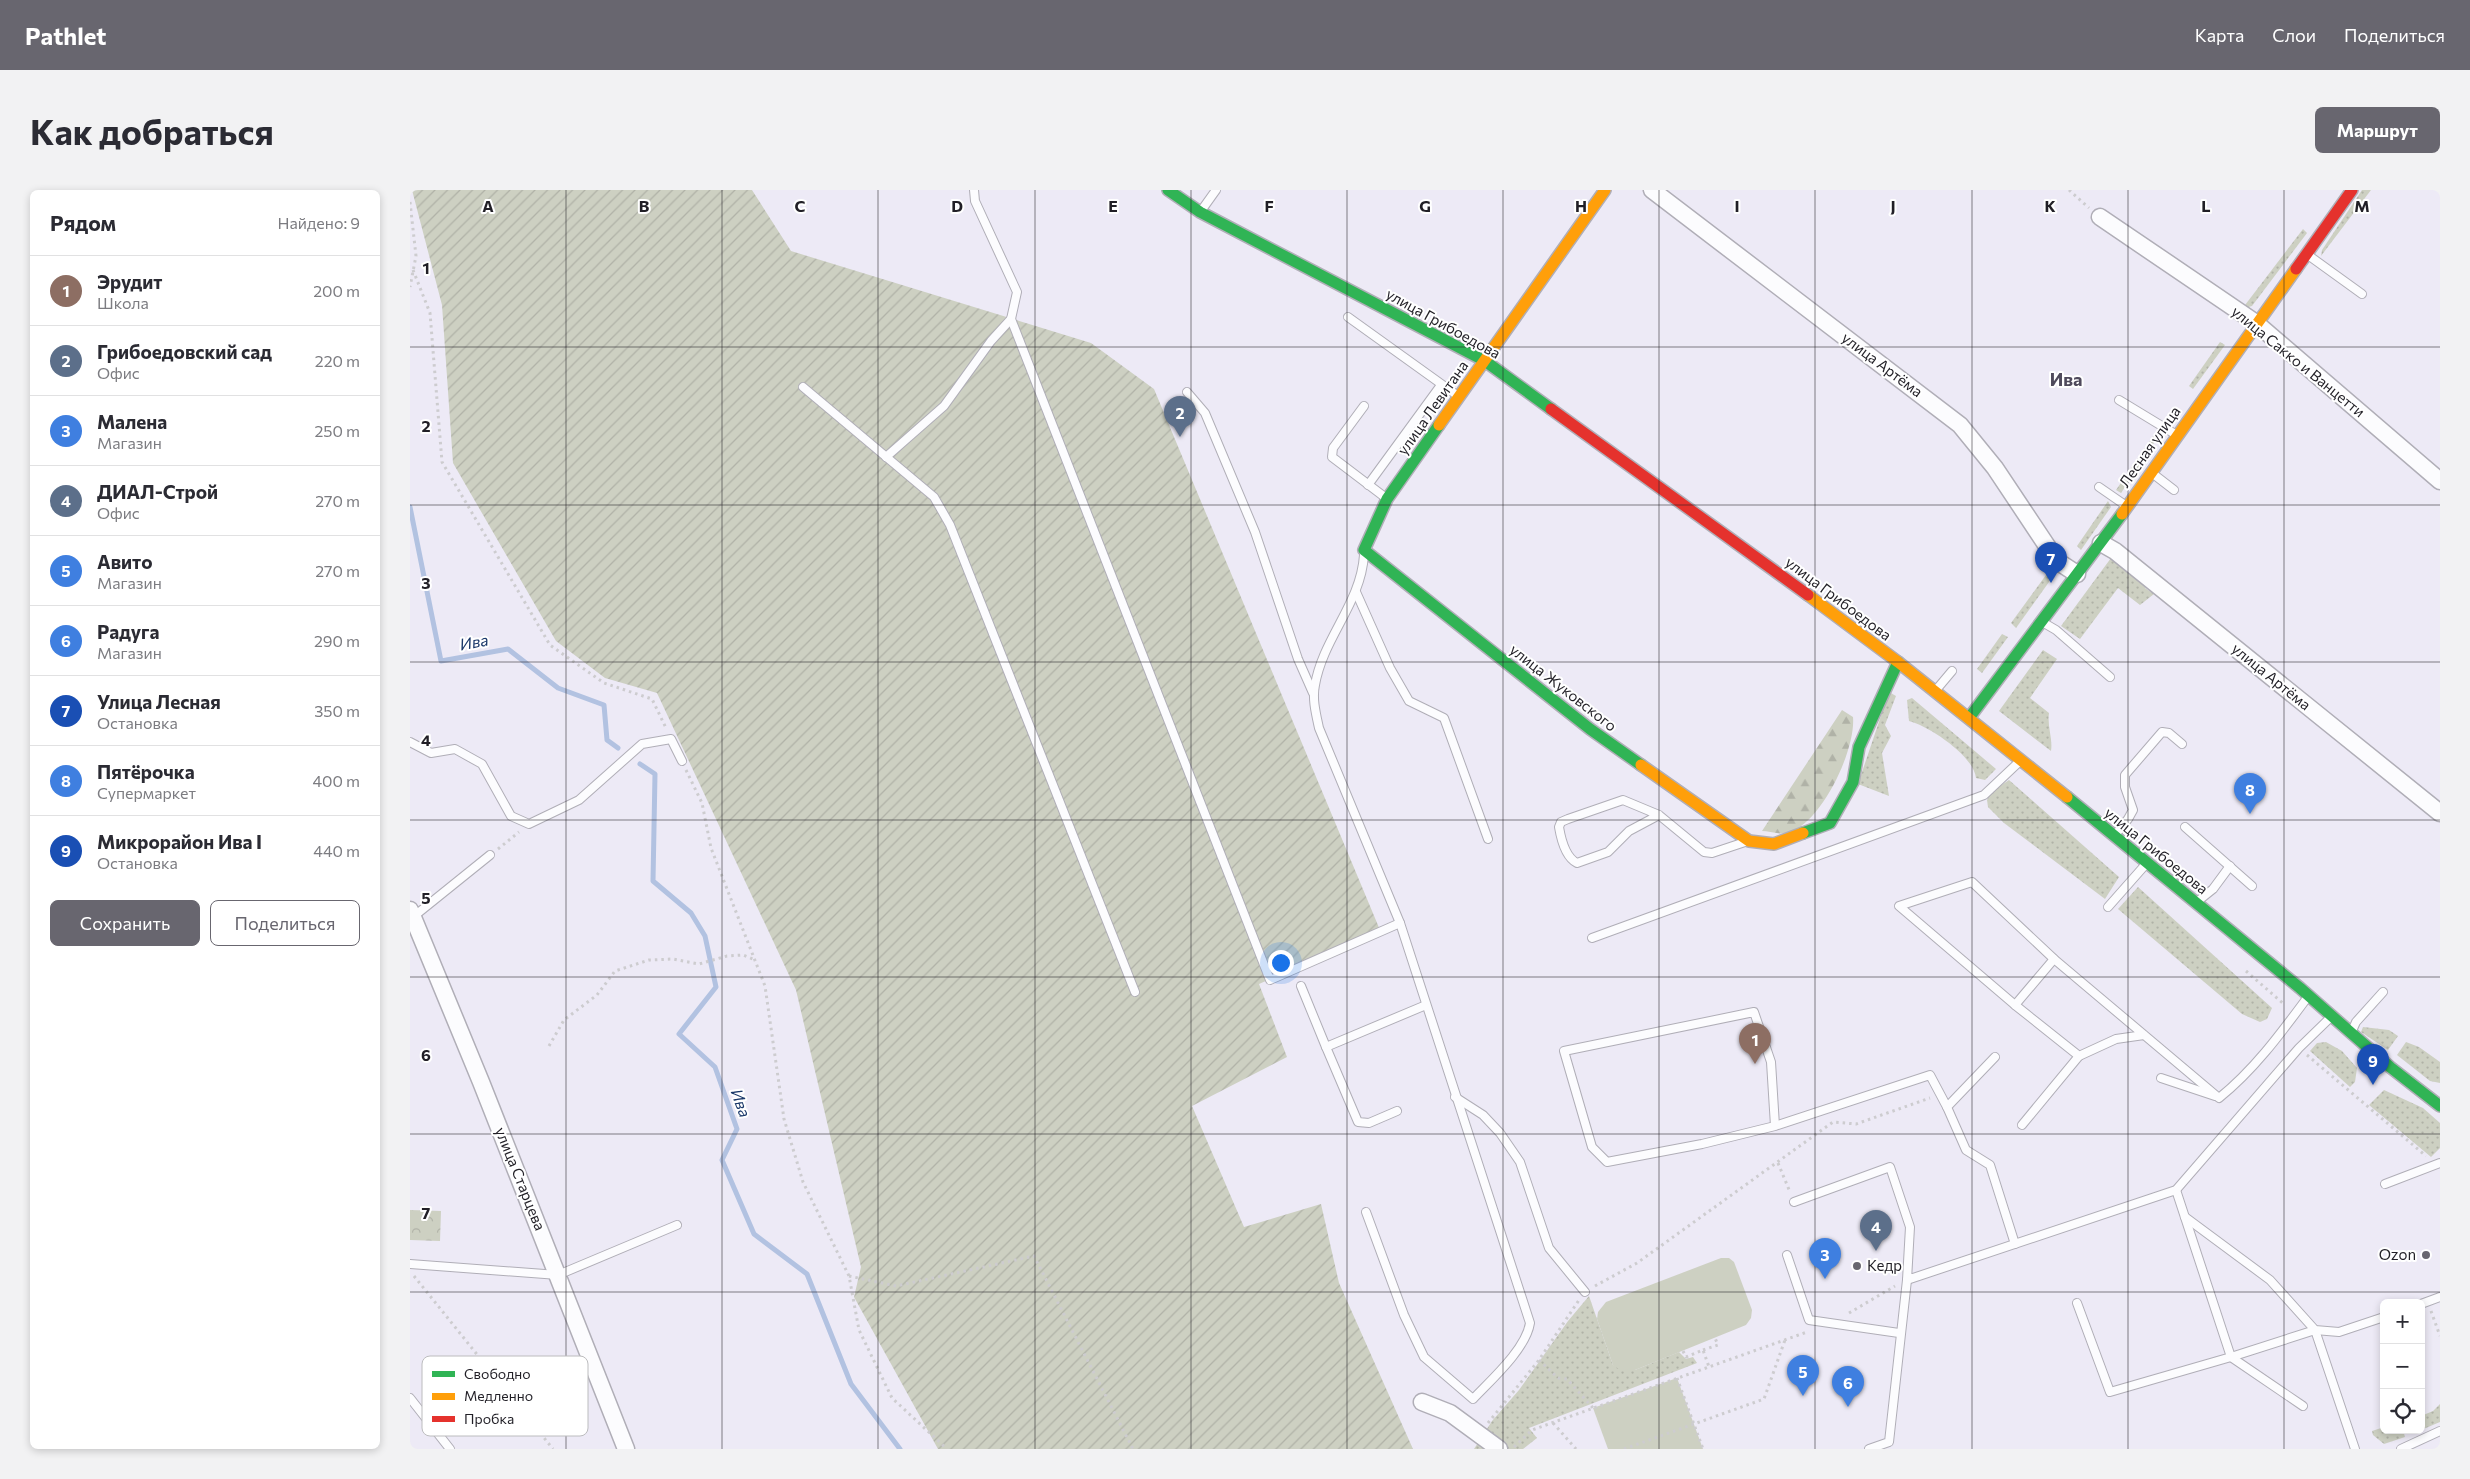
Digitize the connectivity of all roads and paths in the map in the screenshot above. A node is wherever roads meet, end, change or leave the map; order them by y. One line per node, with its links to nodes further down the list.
1 (974, 190): 16 (lane)
2 (1168, 190): 9 (street, улица Грибоедова)
3 (1216, 190): 9 (lane)
4 (1605, 190): 18 (street, улица Левитана)
5 (1652, 190): 36 (street, улица Артёма)
6 (2069, 190): 10 (path)
7 (2346, 194): 11 (street, Лесная улица)
8 (410, 202): 12 (path)
9 (1200, 212): 18 (street, улица Грибоедова)
10 (2100, 218): 17 (street, улица Сакко и Ванцетти)
11 (2306, 254): 14 (lane); 17 (street, Лесная улица)
12 (413, 270): 13 (path); 45 (path)
13 (410, 288)
14 (2362, 294)
15 (1348, 317): 19 (lane)
16 (1011, 319): 26 (lane); 64 (lane)
17 (2256, 324): 25 (street, Лесная улица); 28 (street, улица Сакко и Ванцетти)
18 (1485, 361): 22 (street, улица Левитана); 39 (street, улица Грибоедова)
19 (1442, 385): 22 (lane); 29 (lane)
20 (803, 387): 26 (lane)
21 (1187, 392): 43 (lane)
22 (1459, 397): 32 (street, улица Левитана)
23 (2119, 400): 25 (lane)
24 (1364, 406): 29 (lane)
25 (2177, 435): 27 (street, Лесная улица)
26 (886, 458): 69 (lane)
27 (2150, 472): 31 (lane); 33 (street, Лесная улица)
28 (2440, 481)
29 (1368, 485): 32 (lane)
30 (2099, 487): 33 (lane)
31 (2174, 490)
32 (1387, 499): 35 (street, улица Левитана)
33 (2127, 506): 34 (street, Лесная улица)
34 (2101, 542): 36 (street, Лесная улица); 50 (street, улица Артёма)
35 (1364, 550): 37 (lane); 56 (street, улица Жуковского)
36 (2076, 574): 38 (street, Лесная улица)
37 (1356, 592): 43 (lane); 55 (lane)
38 (2040, 621): 41 (lane); 44 (street, Лесная улица)
39 (1898, 662): 42 (street, улица Грибоедова); 56 (street)
40 (1952, 670): 42 (lane)
41 (2110, 677)
42 (1935, 692): 44 (street, улица Грибоедова)
43 (1315, 697): 64 (lane)
44 (1969, 718): 48 (street, улица Грибоедова)
45 (671, 739): 49 (lane); 52 (lane)
46 (410, 742): 52 (lane)
47 (2182, 744): 54 (lane)
48 (2021, 759): 54 (street, улица Грибоедова); 65 (lane)
49 (682, 761): 67 (path)
50 (2440, 813)
51 (1659, 815): 51 (lane); 56 (lane)
52 (529, 824): 57 (path)
53 (2186, 827): 59 (lane)
54 (2114, 836): 58 (street, улица Грибоедова)
55 (1488, 839)
56 (1749, 841)
57 (490, 855): 63 (lane)
58 (2146, 863): 61 (street, улица Грибоедова); 62 (lane)
59 (2230, 866): 60 (lane); 61 (lane)
60 (2252, 886)
61 (2197, 903): 71 (street, улица Грибоедова)
62 (2108, 908)
63 (411, 916): 103 (street, улица Старцева)
64 (1400, 923): 73 (lane)
65 (1592, 938)
66 (2054, 959): 72 (lane); 72 (lane); 76 (lane)
67 (755, 960): 77 (path); 104 (path)
68 (1301, 986): 78 (lane)
69 (1135, 992)
70 (2383, 992): 75 (lane)
71 (2309, 996): 74 (street, улица Грибоедова); 85 (lane)
72 (2015, 1004): 80 (lane)
73 (1426, 1005): 78 (lane); 83 (lane)
74 (2332, 1016): 75 (street, улица Грибоедова); 79 (lane)
75 (2351, 1033): 86 (street, улица Грибоедова)
76 (2144, 1035): 80 (lane); 85 (lane)
77 (549, 1046)
78 (1326, 1047): 88 (lane)
79 (2298, 1048): 92 (path); 94 (lane)
80 (2079, 1056): 89 (lane)
81 (1995, 1057): 87 (lane)
82 (2161, 1078): 85 (lane)
83 (1456, 1097): 96 (lane); 106 (lane)
84 (1930, 1098): 91 (path)
85 (2219, 1098)
86 (2440, 1106)
87 (1947, 1107): 90 (lane); 99 (lane)
88 (1397, 1112)
89 (2022, 1125)
90 (1774, 1126): 90 (lane)
91 (1778, 1163): 95 (path); 106 (path)
92 (2438, 1164): 93 (lane)
93 (2385, 1184)
94 (2176, 1190): 97 (lane); 99 (lane)
95 (1794, 1202): 105 (lane)
96 (1366, 1212)
97 (2185, 1217): 113 (lane); 121 (lane)
98 (677, 1225): 103 (lane)
99 (2015, 1244): 105 (lane)
100 (1786, 1256): 112 (lane)
101 (410, 1264): 103 (lane)
102 (410, 1272): 120 (path)
103 (558, 1275): 139 (street, улица Старцева)
104 (849, 1276): 140 (path); 141 (path)
105 (1907, 1280): 112 (path); 114 (lane)
106 (1585, 1292): 122 (path)
107 (2440, 1297): 109 (lane)
108 (2077, 1303): 121 (lane)
109 (2425, 1303)
110 (2425, 1305): 115 (path)
111 (2380, 1317): 113 (lane)
112 (1832, 1323): 114 (lane); 117 (path)
113 (2315, 1330): 121 (lane); 148 (lane)
114 (1899, 1333): 136 (lane)
115 (2440, 1336)
116 (1715, 1338): 118 (path)
117 (1784, 1340): 123 (path); 131 (path)
118 (1703, 1350): 119 (path); 123 (path)
119 (1683, 1351)
120 (478, 1356)
121 (2232, 1357): 127 (lane)
122 (1538, 1360): 128 (path); 133 (path)
123 (1709, 1367): 124 (path)
124 (1677, 1378): 128 (path); 131 (path)
125 (410, 1398): 129 (lane)
126 (1422, 1402): 133 (street)
127 (2303, 1406)
128 (1593, 1408): 130 (path)
129 (422, 1413)
130 (1553, 1423): 143 (path); 144 (path)
131 (1694, 1424): 145 (path); 146 (path)
132 (2440, 1431): 149 (lane)
133 (1478, 1434): 142 (street)
134 (440, 1436): 137 (lane)
135 (542, 1436): 138 (path)
136 (1888, 1445): 147 (lane)
137 (450, 1449)
138 (553, 1449)
139 (626, 1449)
140 (947, 1449)
141 (1133, 1449)
142 (1498, 1449)
143 (1512, 1449)
144 (1576, 1449)
145 (1624, 1449)
146 (1703, 1449)
147 (1868, 1449)
148 (2355, 1449)
149 (2400, 1449)

